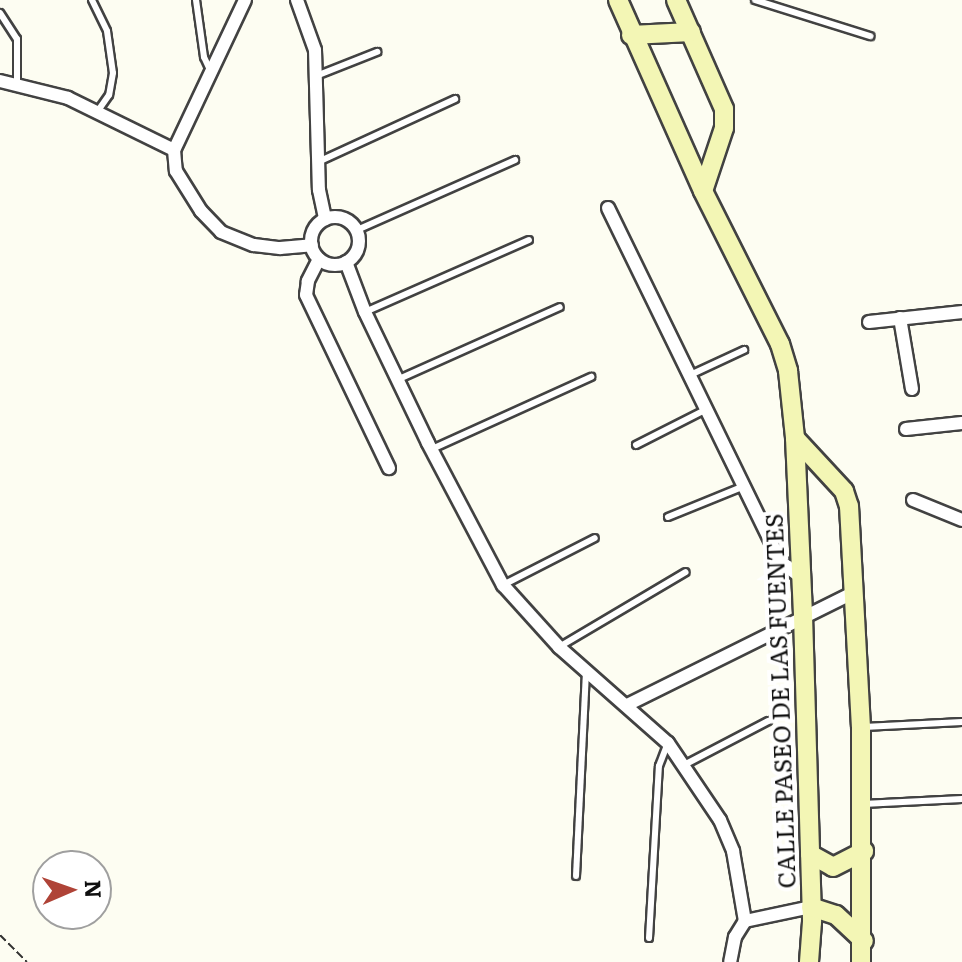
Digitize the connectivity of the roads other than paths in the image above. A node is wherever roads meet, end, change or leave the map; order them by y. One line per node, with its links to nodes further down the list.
1 (92, 0): 18 (lane)
2 (196, 0): 13 (lane)
3 (245, 0): 13 (street)
4 (297, 0): 14 (street)
5 (618, 0): 10 (street, CALLE PASEO DE LAS FUENTES)
6 (676, 0): 9 (street)
7 (755, 0): 11 (lane)
8 (0, 13): 16 (lane)
9 (691, 32): 10 (street); 22 (street)
10 (631, 35): 22 (street, CALLE PASEO DE LAS FUENTES)
11 (870, 36)
12 (377, 52): 14 (lane)
13 (211, 72): 19 (street)
14 (316, 76): 21 (street)
15 (0, 81): 16 (street)
16 (17, 82): 18 (street)
17 (455, 99): 21 (lane)
18 (98, 111): 19 (street)
19 (174, 150): 27 (street)
20 (515, 160): 25 (lane)
21 (318, 162): 24 (street)
22 (703, 191): 43 (street, CALLE PASEO DE LAS FUENTES)
23 (608, 208): 36 (street)
24 (325, 219): 25 (street); 27 (street)
25 (357, 230): 29 (street)
26 (529, 240): 31 (lane)
27 (312, 245): 28 (street)
28 (319, 259): 29 (street); 46 (street)
29 (346, 262): 31 (street)
30 (560, 307): 38 (lane)
31 (365, 312): 38 (street)
32 (962, 312): 33 (street)
33 (900, 318): 34 (street); 39 (street)
34 (869, 322)
35 (744, 350): 36 (lane)
36 (688, 376): 40 (street)
37 (591, 377): 45 (lane)
38 (398, 380): 45 (street)
39 (912, 389)
40 (705, 410): 44 (lane); 47 (street)
41 (962, 423): 42 (street)
42 (906, 429)
43 (795, 438): 53 (street, CALLE PASEO DE LAS FUENTES); 55 (street)
44 (636, 445)
45 (432, 449): 54 (street)
46 (389, 468)
47 (742, 487): 49 (lane); 53 (street)
48 (913, 500): 50 (street)
49 (668, 517)
50 (962, 520)
51 (595, 538): 54 (lane)
52 (686, 572): 57 (lane)
53 (798, 575): 56 (street, CALLE PASEO DE LAS FUENTES)
54 (503, 585): 57 (street)
55 (855, 592): 56 (street); 62 (street)
56 (803, 615): 59 (street); 68 (street, CALLE PASEO DE LAS FUENTES)
57 (559, 647): 58 (street)
58 (586, 673): 59 (street); 69 (lane)
59 (627, 705): 63 (street)
60 (768, 721): 64 (lane)
61 (962, 722): 62 (lane)
62 (861, 727): 66 (street)
63 (668, 743): 64 (street); 72 (lane)
64 (684, 765): 71 (street)
65 (962, 799): 66 (lane)
66 (863, 804): 67 (street)
67 (864, 851): 68 (street); 73 (street)
68 (810, 854): 70 (street, CALLE PASEO DE LAS FUENTES)
69 (576, 876)
70 (811, 907): 71 (street); 73 (street); 75 (street, CALLE PASEO DE LAS FUENTES)
71 (745, 921): 74 (street)
72 (649, 938)
73 (864, 941): 76 (street)
74 (730, 962)
75 (809, 962)
76 (861, 962)

